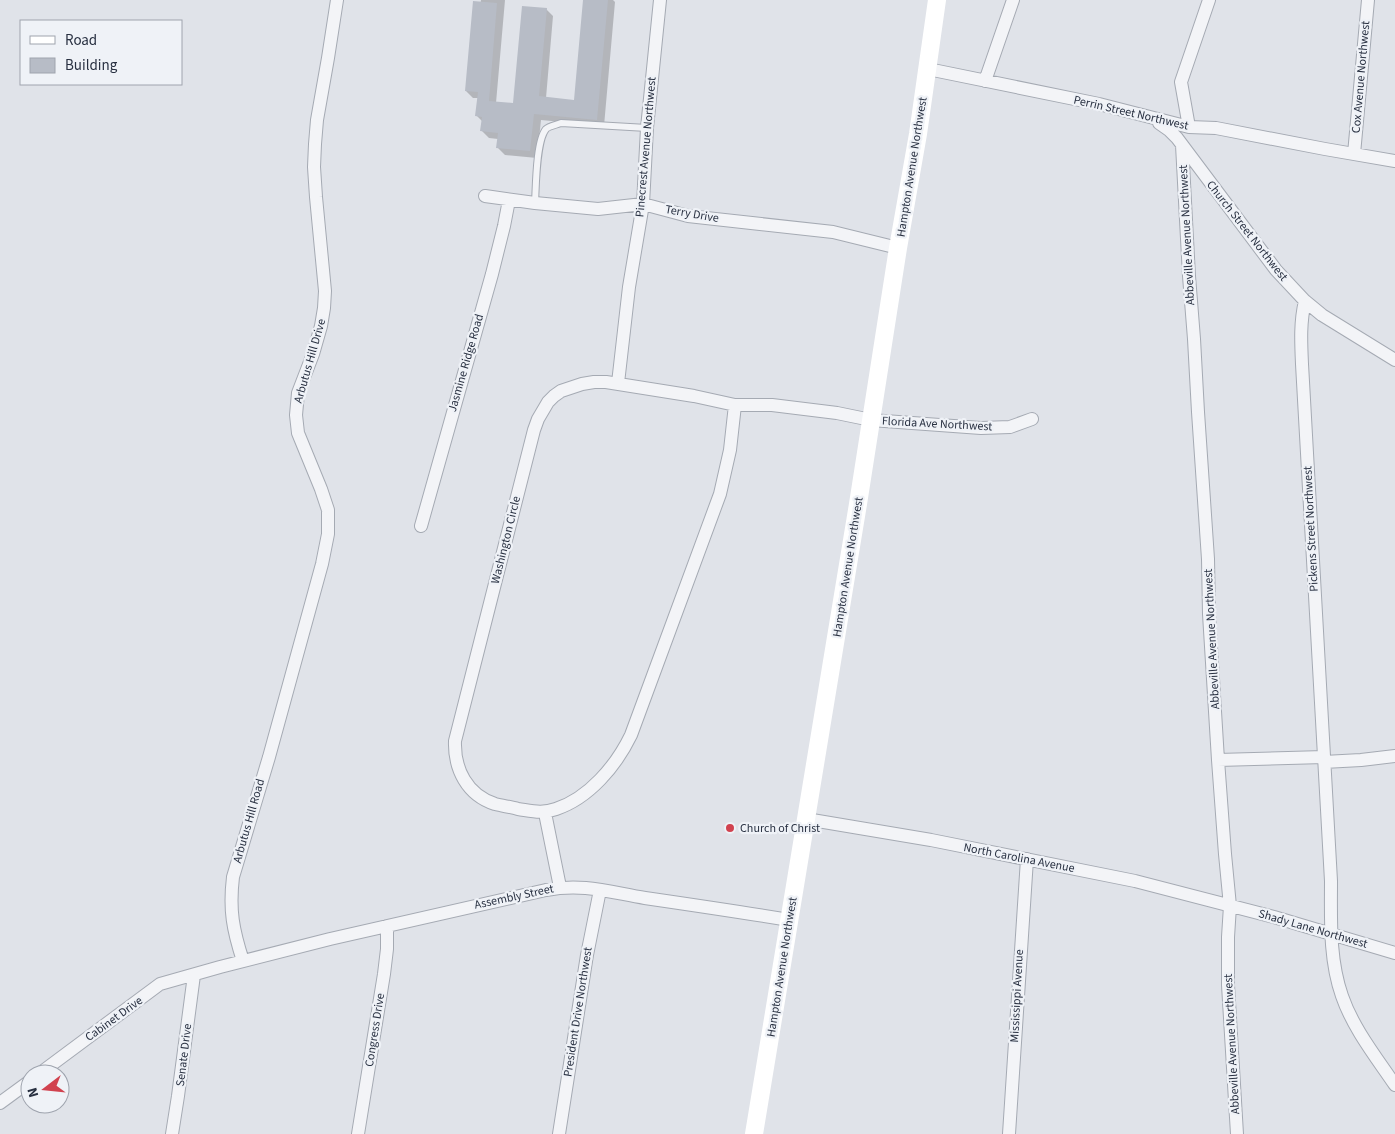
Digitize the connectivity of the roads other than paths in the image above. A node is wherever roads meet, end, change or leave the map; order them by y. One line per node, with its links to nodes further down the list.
1 (337, 0): 27 (street, Arbutus Hill Drive)
2 (660, 0): 11 (street, Pinecrest Avenue Northwest)
3 (937, 0): 7 (street, Hampton Avenue Northwest)
4 (1013, 0): 8 (street)
5 (1209, 0): 10 (street)
6 (1368, 0): 13 (street, Cox Avenue Northwest)
7 (928, 69): 8 (street, Perrin Street Northwest); 19 (street, Hampton Avenue Northwest)
8 (985, 81): 9 (street, Perrin Street Northwest)
9 (1140, 115): 10 (street, Perrin Street Northwest); 12 (street, Church Street Northwest)
10 (1189, 127): 13 (street, Perrin Street Northwest)
11 (647, 128): 17 (lane); 18 (street, Pinecrest Avenue Northwest)
12 (1182, 145): 20 (street, Church Street Northwest); 29 (street, Abbeville Avenue Northwest)
13 (1354, 154): 14 (street, Perrin Street Northwest)
14 (1395, 161)
15 (485, 196): 16 (street, Terry Drive)
16 (509, 200): 17 (street, Terry Drive); 26 (street, Jasmine Ridge Road)
17 (535, 203): 18 (street, Terry Drive)
18 (643, 204): 19 (street, Terry Drive); 22 (street, Pinecrest Avenue Northwest)
19 (898, 248): 25 (street, Hampton Avenue Northwest)
20 (1305, 301): 21 (street, Church Street Northwest); 30 (street, Pickens Street Northwest)
21 (1395, 360)
22 (618, 384): 23 (street, Washington Circle); 31 (street, Washington Circle)
23 (735, 405): 25 (street, Washington Circle); 31 (street)
24 (1032, 418): 25 (street, Florida Ave Northwest)
25 (871, 420): 32 (street, Hampton Avenue Northwest)
26 (421, 526)
27 (289, 684): 41 (street, Arbutus Hill Road)
28 (1395, 756): 30 (street)
29 (1218, 760): 30 (street); 36 (street, Abbeville Avenue Northwest)
30 (1324, 760): 39 (street, Pickens Street Northwest)
31 (545, 813): 34 (street)
32 (806, 819): 33 (street, North Carolina Avenue); 37 (street, Hampton Avenue Northwest)
33 (1027, 859): 36 (street, North Carolina Avenue); 51 (street, Mississippi Avenue)
34 (560, 887): 35 (street, Assembly Street); 38 (street, Assembly Street)
35 (600, 890): 37 (street, Assembly Street); 49 (street, President Drive Northwest)
36 (1230, 906): 39 (street, Shady Lane Northwest); 52 (street, Abbeville Avenue Northwest)
37 (789, 920): 50 (street, Hampton Avenue Northwest)
38 (387, 926): 41 (street, Assembly Street); 48 (street, Congress Drive)
39 (1331, 935): 40 (street, Shady Lane Northwest); 44 (street, Pickens Street Northwest)
40 (1395, 953)
41 (243, 961): 42 (street, Cabinet Drive)
42 (194, 975): 43 (street, Cabinet Drive); 47 (street, Senate Drive)
43 (52, 1064)
44 (1395, 1085)
45 (20, 1088): 46 (street)
46 (0, 1103)
47 (172, 1134)
48 (358, 1134)
49 (558, 1134)
50 (754, 1134)
51 (1009, 1134)
52 (1237, 1134)

